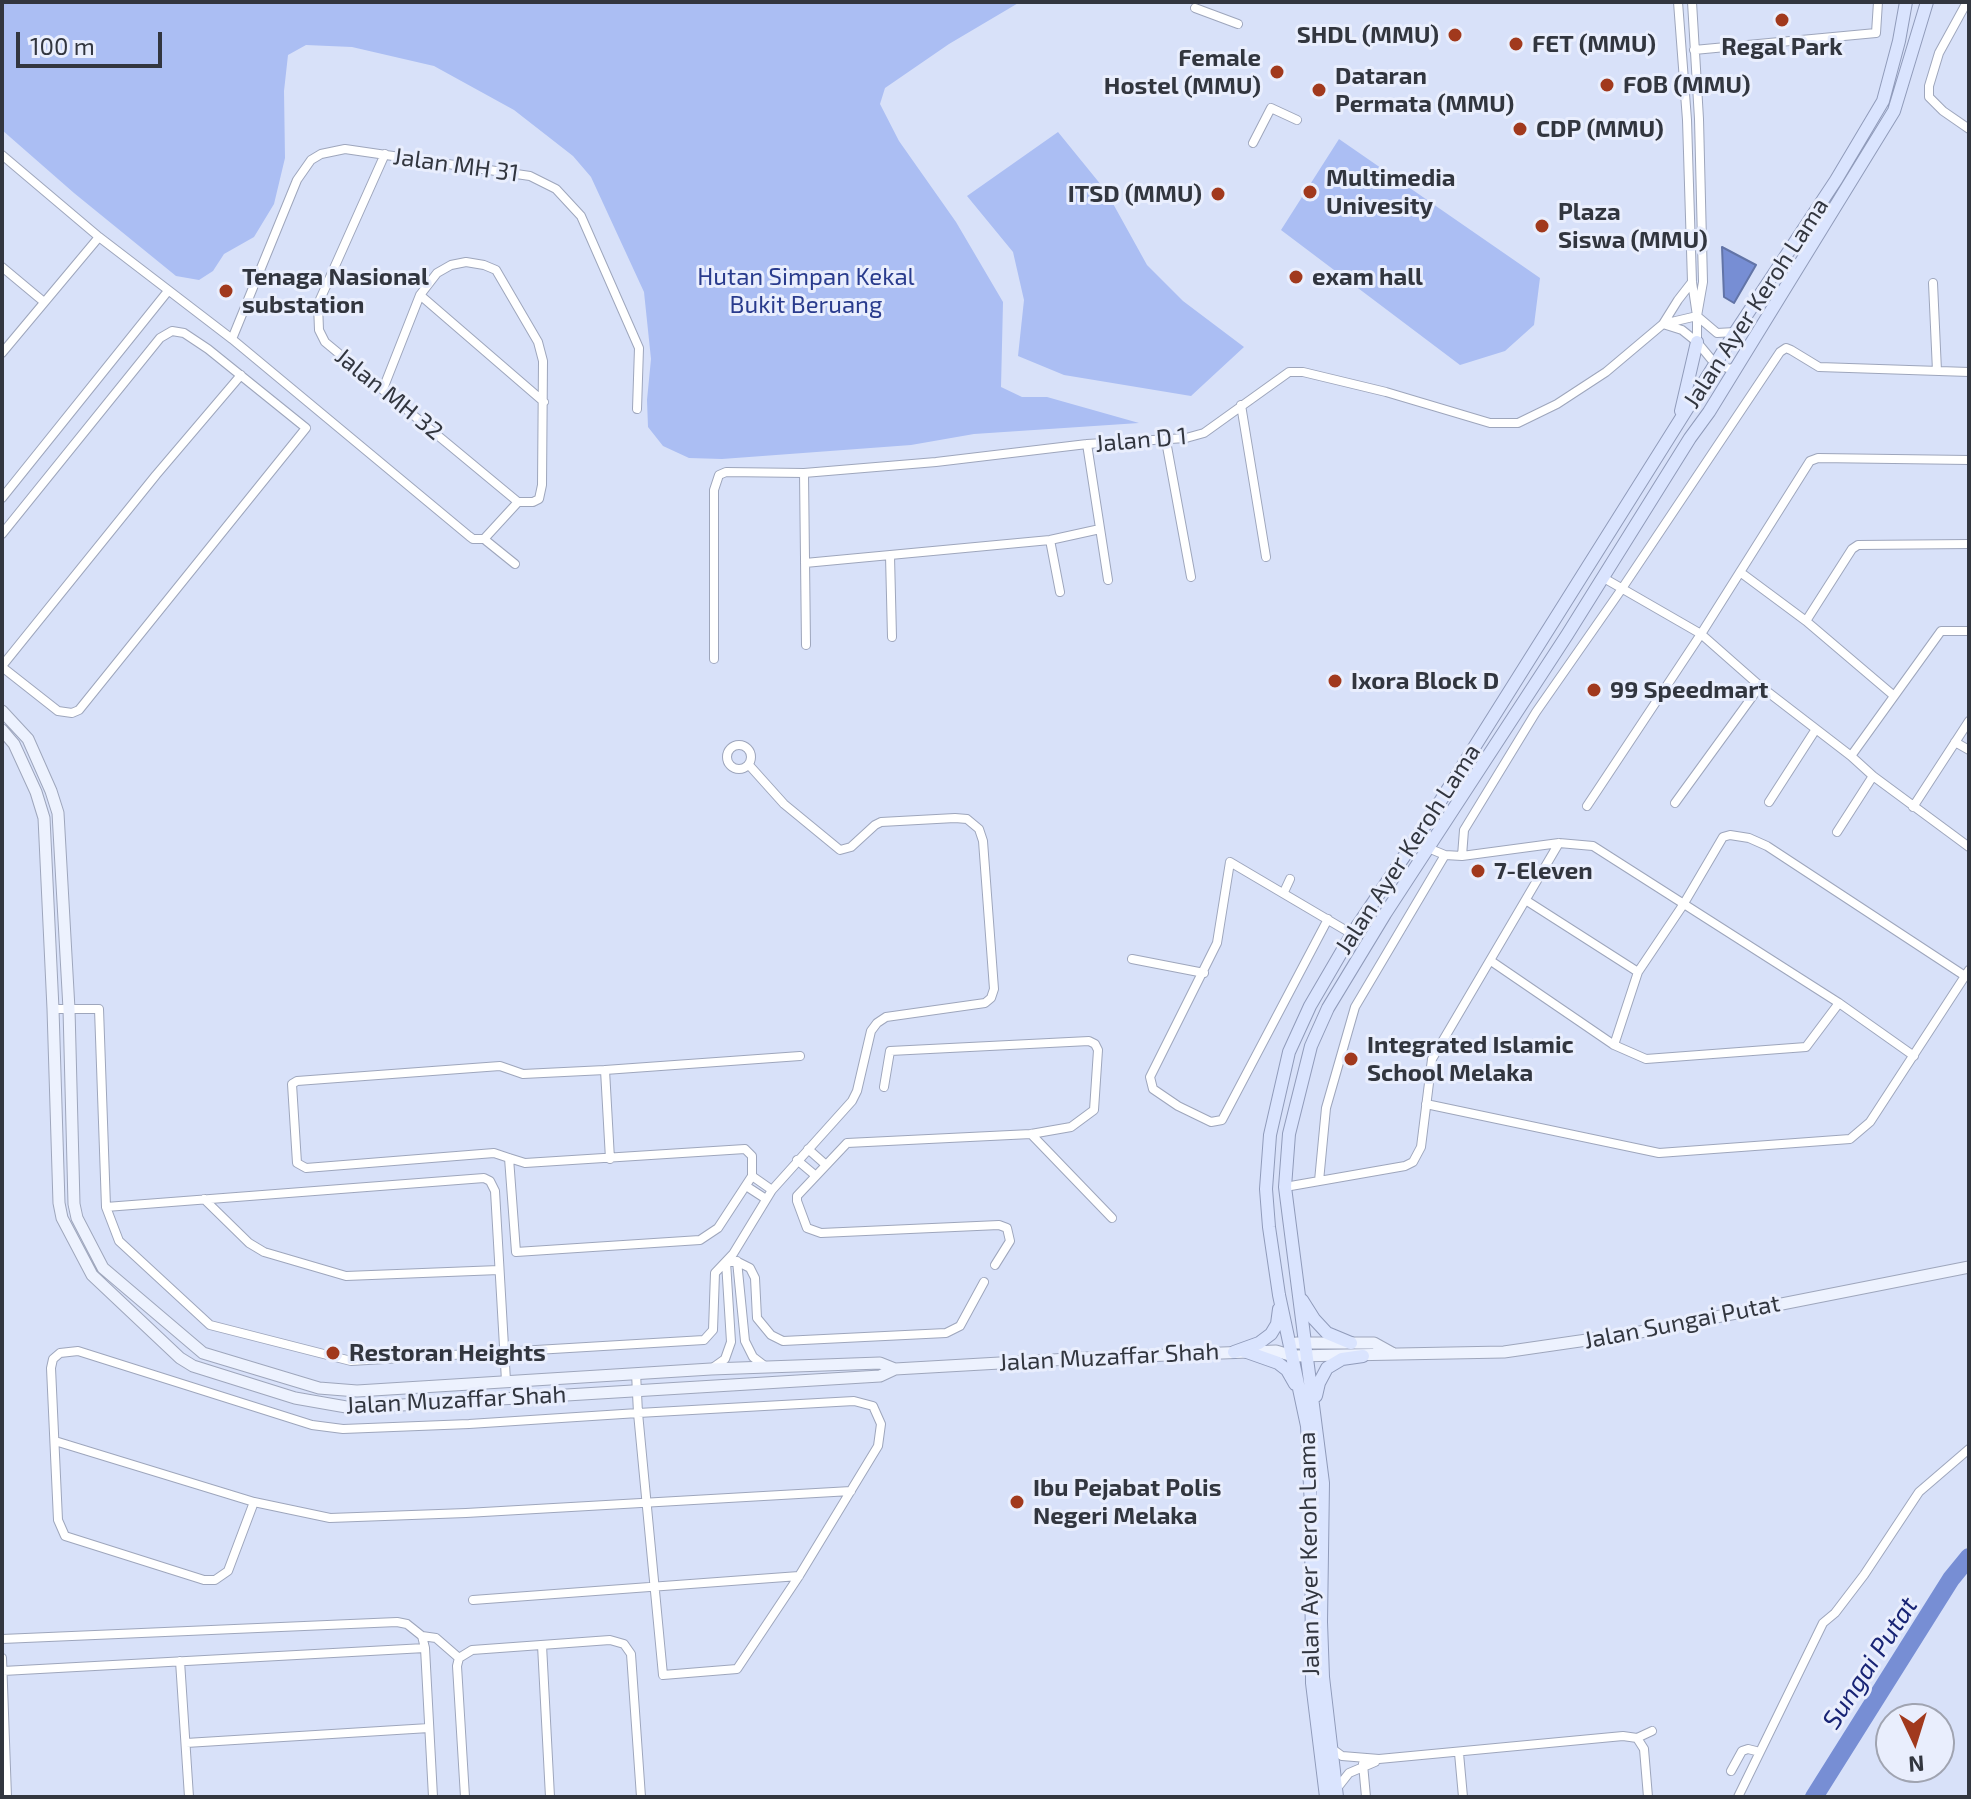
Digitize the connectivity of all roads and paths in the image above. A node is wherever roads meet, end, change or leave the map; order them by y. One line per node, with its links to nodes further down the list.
1 (1678, 2): 17 (street)
2 (1692, 2): 9 (street)
3 (1878, 2): 9 (street)
4 (1906, 2): 24 (main road, Jalan Ayer Keroh Lama)
5 (1927, 2): 28 (main road, Jalan Ayer Keroh Lama)
6 (1967, 2): 11 (street)
7 (1195, 8): 8 (street)
8 (1238, 24)
9 (1694, 50): 22 (street)
10 (1297, 120): 12 (street)
11 (1969, 129)
12 (1253, 143)
13 (385, 154): 25 (street, Jalan MH 31); 33 (street, Jalan MH 32); 36 (street, Jalan MH 31)
14 (2, 155): 15 (street)
15 (99, 237): 19 (street); 21 (street)
16 (2, 267): 21 (street)
17 (1692, 282): 22 (street); 23 (street)
18 (1933, 283): 30 (street)
19 (168, 291): 25 (street); 42 (street)
20 (420, 295): 33 (street); 34 (street); 34 (street)
21 (44, 302): 27 (street)
22 (1697, 316): 23 (street, Jalan D 1); 24 (street); 26 (street)
23 (1663, 324): 26 (street); 35 (street, Jalan D 1)
24 (1736, 331): 29 (main road, Jalan Ayer Keroh Lama)
25 (232, 339): 47 (street)
26 (1697, 342): 29 (street); 37 (main road)
27 (2, 353)
28 (1737, 364): 29 (street); 56 (main road, Jalan Ayer Keroh Lama)
29 (1716, 365): 37 (main road, Jalan Ayer Keroh Lama)
30 (1937, 371): 31 (street); 58 (street)
31 (1969, 372)
32 (241, 375): 46 (street); 67 (street); 67 (street)
33 (383, 389): 43 (street, Jalan MH 32)
34 (544, 402): 43 (street)
35 (1241, 405): 38 (street, Jalan D 1); 51 (street)
36 (637, 409)
37 (1679, 422): 44 (main road, Jalan Ayer Keroh Lama)
38 (1166, 441): 39 (street, Jalan D 1); 55 (street)
39 (1087, 444): 41 (street, Jalan D 1); 45 (street)
40 (1969, 460): 54 (street)
41 (804, 473): 52 (street); 66 (street, Jalan D 1)
42 (2, 498)
43 (518, 502): 47 (street)
44 (1619, 515): 56 (main road); 60 (main road, Jalan Ayer Keroh Lama)
45 (1100, 529): 48 (street); 57 (street)
46 (2, 534)
47 (484, 539): 53 (street)
48 (1050, 540): 50 (street); 59 (street)
49 (1969, 544): 61 (street)
50 (890, 556): 52 (street); 64 (street)
51 (1266, 557)
52 (805, 563): 65 (street)
53 (515, 564)
54 (1740, 572): 61 (street); 63 (street)
55 (1191, 577)
56 (1602, 577): 58 (street); 60 (main road); 86 (main road, Jalan Ayer Keroh Lama)
57 (1108, 580)
58 (1621, 590): 63 (street); 88 (street)
59 (1060, 592)
60 (1557, 617): 94 (main road, Jalan Ayer Keroh Lama)
61 (1806, 621): 69 (street)
62 (1969, 631): 69 (street)
63 (1701, 634): 68 (street); 81 (street)
64 (892, 637)
65 (806, 645)
66 (714, 659)
67 (2, 666)
68 (1760, 686): 72 (street); 80 (street)
69 (1893, 695): 76 (street)
70 (2, 711): 102 (main road, Jalan Muzaffar Shah)
71 (1969, 721): 74 (street)
72 (1816, 729): 76 (street); 79 (street)
73 (2, 730): 101 (main road, Jalan Muzaffar Shah)
74 (1955, 742): 75 (street); 82 (street)
75 (1969, 750)
76 (1851, 756): 78 (street)
77 (749, 765): 110 (street)
78 (1873, 776): 82 (street); 83 (street)
79 (1769, 802)
80 (1675, 803)
81 (1587, 806)
82 (1913, 807): 85 (street)
83 (1837, 832)
84 (1559, 843): 88 (street); 91 (street); 92 (street)
85 (1969, 847)
86 (1428, 848): 87 (street); 119 (main road, Jalan Ayer Keroh Lama)
87 (1445, 855): 88 (street); 117 (street)
88 (1462, 856)
89 (1290, 879): 90 (street)
90 (1284, 892): 93 (street); 98 (street)
91 (1527, 901): 96 (street); 97 (street)
92 (1683, 905): 97 (street); 99 (street); 100 (street)
93 (1328, 919): 94 (street); 98 (street)
94 (1352, 934): 132 (main road, Jalan Ayer Keroh Lama)
95 (1132, 959): 98 (street)
96 (1491, 961): 103 (street); 108 (street)
97 (1638, 972): 103 (street)
98 (1204, 973)
99 (1967, 973): 105 (street)
100 (1839, 1003): 103 (street); 105 (street)
101 (53, 1009): 102 (street); 145 (main road, Jalan Muzaffar Shah)
102 (69, 1009): 123 (street); 144 (main road, Jalan Muzaffar Shah)
103 (1614, 1045)
104 (800, 1056): 106 (street)
105 (1914, 1056): 108 (street)
106 (605, 1070): 111 (street); 112 (street)
107 (884, 1087): 109 (street)
108 (1426, 1104): 117 (street)
109 (1031, 1134): 114 (street); 124 (street)
110 (808, 1149): 113 (street); 114 (street)
111 (509, 1158): 112 (street); 118 (street)
112 (610, 1159): 115 (street)
113 (797, 1160): 116 (street); 120 (street)
114 (826, 1165): 116 (street)
115 (752, 1176): 118 (street); 120 (street)
116 (816, 1176): 127 (street)
117 (1319, 1181): 119 (street)
118 (746, 1186): 122 (street)
119 (1285, 1187): 131 (main road, Jalan Ayer Keroh Lama)
120 (772, 1190): 122 (street)
121 (204, 1199): 123 (street); 129 (street); 129 (street)
122 (766, 1199): 125 (street)
123 (106, 1207): 137 (street)
124 (1112, 1218)
125 (735, 1258): 126 (street); 130 (street); 140 (street)
126 (726, 1262): 137 (street); 141 (street)
127 (995, 1265)
128 (1969, 1267): 138 (main road, Jalan Sungai Putat)
129 (499, 1270): 137 (street)
130 (984, 1282)
131 (1296, 1286): 133 (main road, Jalan Ayer Keroh Lama); 134 (main road)
132 (1279, 1295): 135 (main road); 136 (main road, Jalan Ayer Keroh Lama)
133 (1304, 1342): 134 (main road, Jalan Sungai Putat); 136 (main road, Jalan Ayer Keroh Lama)
134 (1351, 1343): 138 (main road, Jalan Sungai Putat)
135 (1239, 1352): 136 (main road, Jalan Muzaffar Shah); 142 (main road, Jalan Muzaffar Shah); 146 (main road)
136 (1296, 1352): 139 (main road, Jalan Sungai Putat); 146 (main road, Jalan Ayer Keroh Lama)
137 (504, 1353): 144 (street)
138 (1393, 1353): 139 (main road, Jalan Sungai Putat)
139 (1363, 1356): 146 (main road)
140 (766, 1367): 141 (main road, Jalan Muzaffar Shah); 142 (main road, Jalan Muzaffar Shah)
141 (711, 1369): 143 (main road, Jalan Muzaffar Shah)
142 (895, 1369): 145 (main road, Jalan Muzaffar Shah)
143 (636, 1373): 144 (main road, Jalan Muzaffar Shah); 145 (street)
144 (506, 1381)
145 (637, 1389): 147 (street)
146 (1309, 1406): 169 (main road, Jalan Ayer Keroh Lama); 174 (main road, Jalan Ayer Keroh Lama)
147 (638, 1413): 148 (street); 150 (street); 152 (street)
148 (55, 1441): 151 (street); 151 (street)
149 (1969, 1449): 170 (street)
150 (851, 1491): 152 (street); 153 (street)
151 (254, 1502): 152 (street)
152 (647, 1503): 154 (street)
153 (799, 1576): 154 (street); 154 (street)
154 (655, 1588): 155 (street)
155 (473, 1600)
156 (422, 1636): 157 (street); 159 (street); 161 (street)
157 (2, 1639)
158 (542, 1645): 161 (street); 179 (street); 180 (street)
159 (425, 1648): 162 (street); 164 (street)
160 (2, 1658): 163 (street)
161 (459, 1658): 178 (street)
162 (180, 1661): 163 (street); 168 (street)
163 (3, 1671): 167 (street)
164 (429, 1728): 168 (street); 177 (street)
165 (1652, 1731): 166 (street)
166 (1637, 1738): 171 (street); 183 (street)
167 (4, 1742): 175 (street)
168 (186, 1743): 176 (street)
169 (1330, 1747): 172 (street); 174 (main road, Jalan Ayer Keroh Lama)
170 (1760, 1752): 173 (street); 184 (street)
171 (1459, 1753): 172 (street); 182 (street)
172 (1363, 1763): 174 (street); 181 (street)
173 (1731, 1771)
174 (1333, 1795)
175 (7, 1797)
176 (189, 1797)
177 (433, 1797)
178 (465, 1797)
179 (550, 1797)
180 (641, 1797)
181 (1366, 1797)
182 (1463, 1797)
183 (1648, 1797)
184 (1738, 1797)

